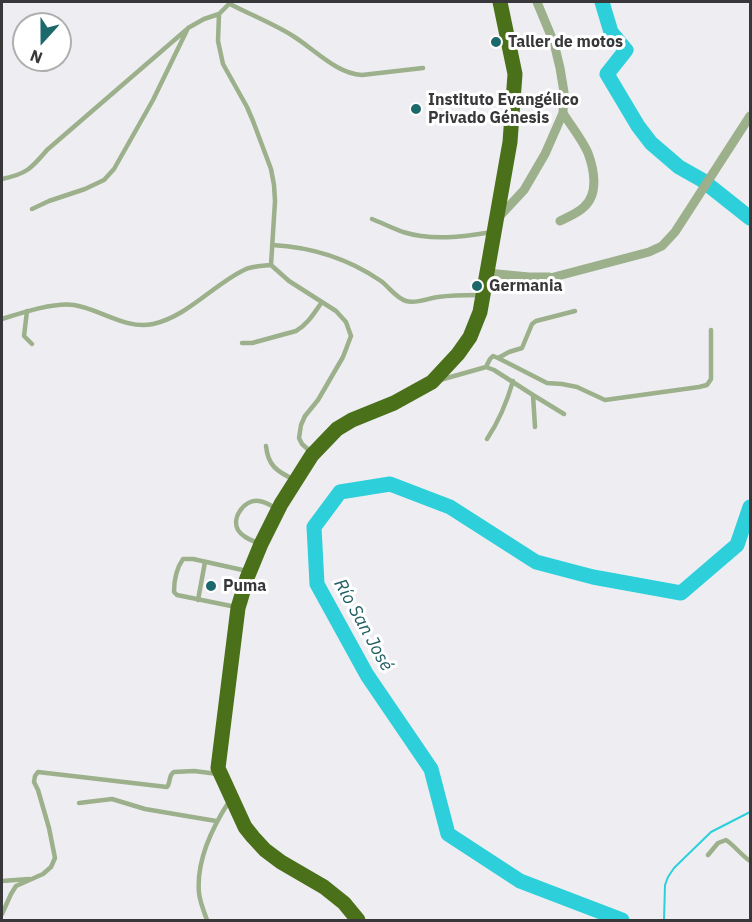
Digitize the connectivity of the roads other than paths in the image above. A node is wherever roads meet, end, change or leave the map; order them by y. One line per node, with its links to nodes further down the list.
1 (501, 2): 13 (highway)
2 (537, 2): 7 (street)
3 (231, 3): 4 (lane); 6 (lane)
4 (219, 14): 5 (lane); 14 (lane)
5 (188, 28): 9 (lane); 10 (lane)
6 (423, 68)
7 (563, 113): 12 (street); 13 (street)
8 (750, 116): 16 (street)
9 (2, 179)
10 (32, 209)
11 (372, 219): 13 (lane)
12 (560, 221)
13 (495, 226): 16 (highway)
14 (272, 245): 15 (lane); 16 (lane)
15 (271, 265): 17 (lane); 18 (lane)
16 (485, 284): 27 (highway)
17 (322, 302): 22 (lane); 33 (lane)
18 (27, 311): 20 (lane); 23 (lane)
19 (575, 311): 24 (lane)
20 (2, 319)
21 (711, 330): 24 (lane)
22 (242, 343)
23 (32, 344)
24 (498, 358): 25 (lane)
25 (486, 367): 26 (lane); 27 (lane)
26 (513, 381): 28 (lane); 31 (lane)
27 (432, 382): 33 (highway)
28 (533, 395): 29 (lane); 30 (lane)
29 (564, 414)
30 (535, 427)
31 (487, 439)
32 (266, 446): 34 (lane)
33 (313, 454): 34 (highway)
34 (295, 480): 35 (highway)
35 (278, 509): 36 (highway); 36 (lane)
36 (261, 544): 38 (highway)
37 (206, 562): 38 (lane); 39 (lane); 39 (lane)
38 (249, 572): 40 (highway)
39 (198, 600): 40 (lane)
40 (238, 608): 41 (highway)
41 (221, 774): 42 (highway); 47 (lane)
42 (231, 797): 44 (lane); 51 (highway)
43 (79, 803): 44 (lane)
44 (216, 821): 50 (lane)
45 (708, 855): 46 (lane)
46 (750, 861)
47 (32, 879): 48 (lane); 49 (lane)
48 (2, 881)
49 (2, 914)
50 (207, 921)
51 (358, 921)

